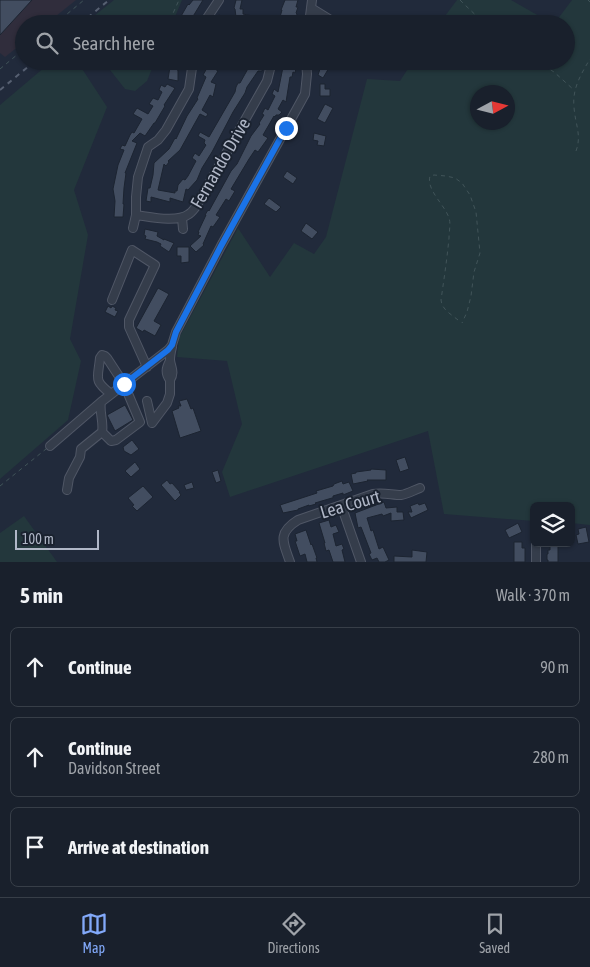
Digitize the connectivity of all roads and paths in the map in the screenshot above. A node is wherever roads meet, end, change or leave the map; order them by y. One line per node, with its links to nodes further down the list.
1 (84, 0): 6 (path)
2 (179, 0): 7 (path)
3 (219, 0): 8 (street)
4 (460, 0): 10 (path)
5 (311, 4): 9 (street)
6 (66, 15)
7 (172, 15)
8 (209, 15)
9 (325, 15)
10 (476, 15)
11 (15, 56): 13 (path)
12 (590, 58): 18 (path)
13 (0, 69)
14 (192, 70): 20 (street)
15 (270, 70): 21 (street, Fernando Drive)
16 (307, 70): 27 (street)
17 (551, 70): 18 (path)
18 (575, 90): 19 (path)
19 (576, 151)
20 (136, 215): 21 (street, Fernando Drive); 22 (street)
21 (182, 218): 23 (street)
22 (133, 228)
23 (182, 228)
24 (112, 300): 28 (street)
25 (458, 320): 26 (path)
26 (462, 323)
27 (172, 345): 28 (street); 31 (street)
28 (147, 367): 29 (street)
29 (124, 384): 30 (street); 30 (street); 33 (street)
30 (111, 394): 32 (street)
31 (147, 401)
32 (100, 402): 33 (street); 34 (street)
33 (102, 432): 37 (street)
34 (50, 446): 35 (path)
35 (0, 486)
36 (420, 488): 38 (street, Lea Court)
37 (67, 490)
38 (341, 505): 40 (street, Lea Court); 41 (street)
39 (536, 547): 42 (street)
40 (290, 562)
41 (361, 562)
42 (536, 562)

